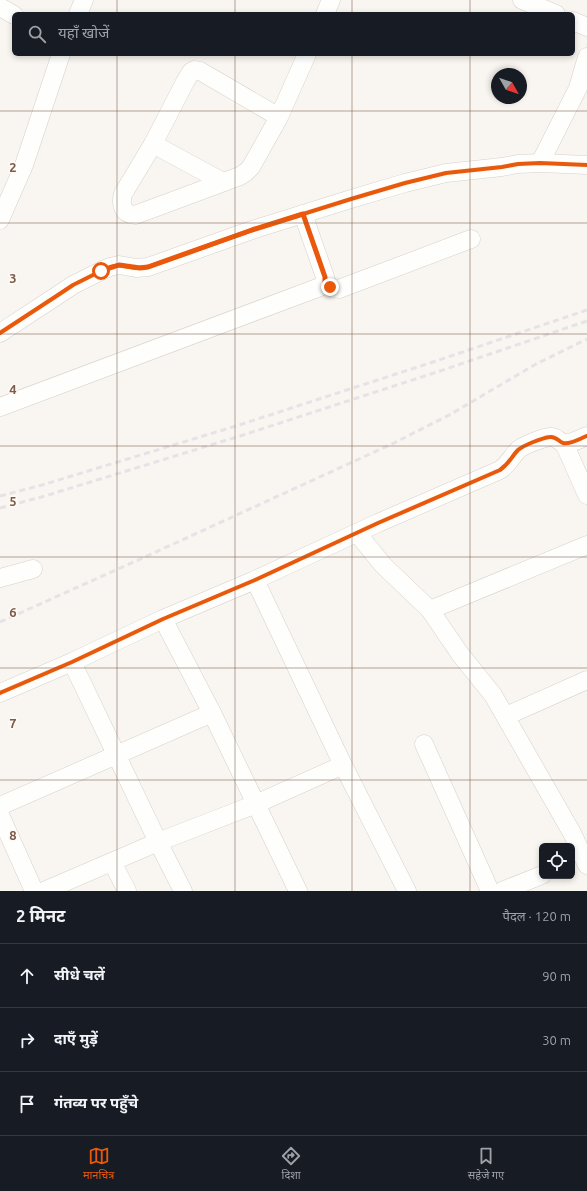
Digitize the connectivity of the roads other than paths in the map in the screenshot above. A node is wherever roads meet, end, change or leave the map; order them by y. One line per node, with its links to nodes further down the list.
1 (84, 0): 5 (street)
2 (331, 0): 6 (street)
3 (522, 0): 7 (street)
4 (0, 7): 8 (street)
5 (79, 12)
6 (326, 12)
7 (551, 12)
8 (12, 14)
9 (575, 22): 10 (street)
10 (587, 27)
11 (60, 56): 21 (street)
12 (306, 56): 15 (street)
13 (587, 57): 14 (street)
14 (582, 89): 17 (street)
15 (279, 117): 16 (street); 19 (street)
16 (152, 144): 19 (street); 19 (street)
17 (540, 163): 18 (street); 20 (street)
18 (587, 165)
19 (222, 182)
20 (303, 214): 23 (street); 24 (street)
21 (0, 220)
22 (471, 239): 23 (street)
23 (325, 282): 25 (street)
24 (0, 333)
25 (0, 407)
26 (587, 436): 27 (street)
27 (564, 443): 28 (street); 29 (street)
28 (587, 495)
29 (357, 533): 33 (street); 34 (street)
30 (587, 545): 34 (street)
31 (33, 568): 32 (street)
32 (0, 578)
33 (255, 580): 35 (street); 43 (street)
34 (430, 610): 40 (street)
35 (163, 618): 36 (street); 39 (street)
36 (72, 662): 38 (street); 42 (street)
37 (587, 680): 40 (street)
38 (0, 693)
39 (212, 713): 42 (street); 44 (street)
40 (506, 716): 47 (street)
41 (424, 744): 58 (street)
42 (117, 756): 45 (street); 48 (street)
43 (343, 765): 44 (street); 57 (street)
44 (256, 804): 48 (street); 56 (street)
45 (0, 806)
46 (0, 815): 52 (street)
47 (579, 831): 50 (street)
48 (158, 842): 49 (street); 55 (street)
49 (112, 862): 53 (street); 54 (street)
50 (581, 862)
51 (539, 876): 59 (street)
52 (34, 891)
53 (44, 891)
54 (127, 891)
55 (183, 891)
56 (298, 891)
57 (407, 891)
58 (490, 891)
59 (502, 891)

